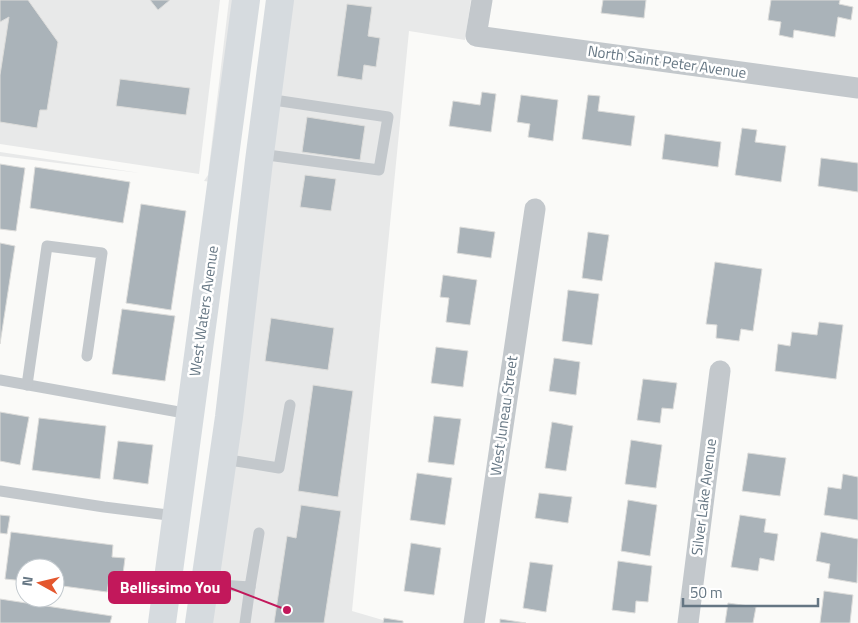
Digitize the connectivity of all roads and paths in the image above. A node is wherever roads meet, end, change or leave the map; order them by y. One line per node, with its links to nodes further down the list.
1 (246, 0): 7 (main road, West Waters Avenue)
2 (280, 0): 5 (main road)
3 (482, 0): 4 (street, North Saint Peter Avenue)
4 (858, 88)
5 (267, 99): 6 (main road); 6 (lane)
6 (259, 163): 7 (main road); 15 (main road)
7 (223, 167): 14 (main road, West Waters Avenue)
8 (535, 209): 25 (street, West Juneau Street)
9 (87, 356): 12 (lane)
10 (720, 371): 26 (street, Silver Lake Avenue)
11 (0, 380): 12 (lane)
12 (27, 385): 14 (lane)
13 (290, 405): 16 (lane)
14 (190, 414): 15 (main road); 18 (main road, West Waters Avenue)
15 (228, 421): 16 (main road)
16 (223, 459): 20 (main road)
17 (0, 490): 18 (lane)
18 (176, 516): 22 (main road, West Waters Avenue)
19 (259, 533): 21 (lane)
20 (204, 584): 21 (lane); 23 (main road)
21 (250, 587): 24 (lane)
22 (162, 623)
23 (199, 623)
24 (245, 623)
25 (474, 623)
26 (688, 623)

